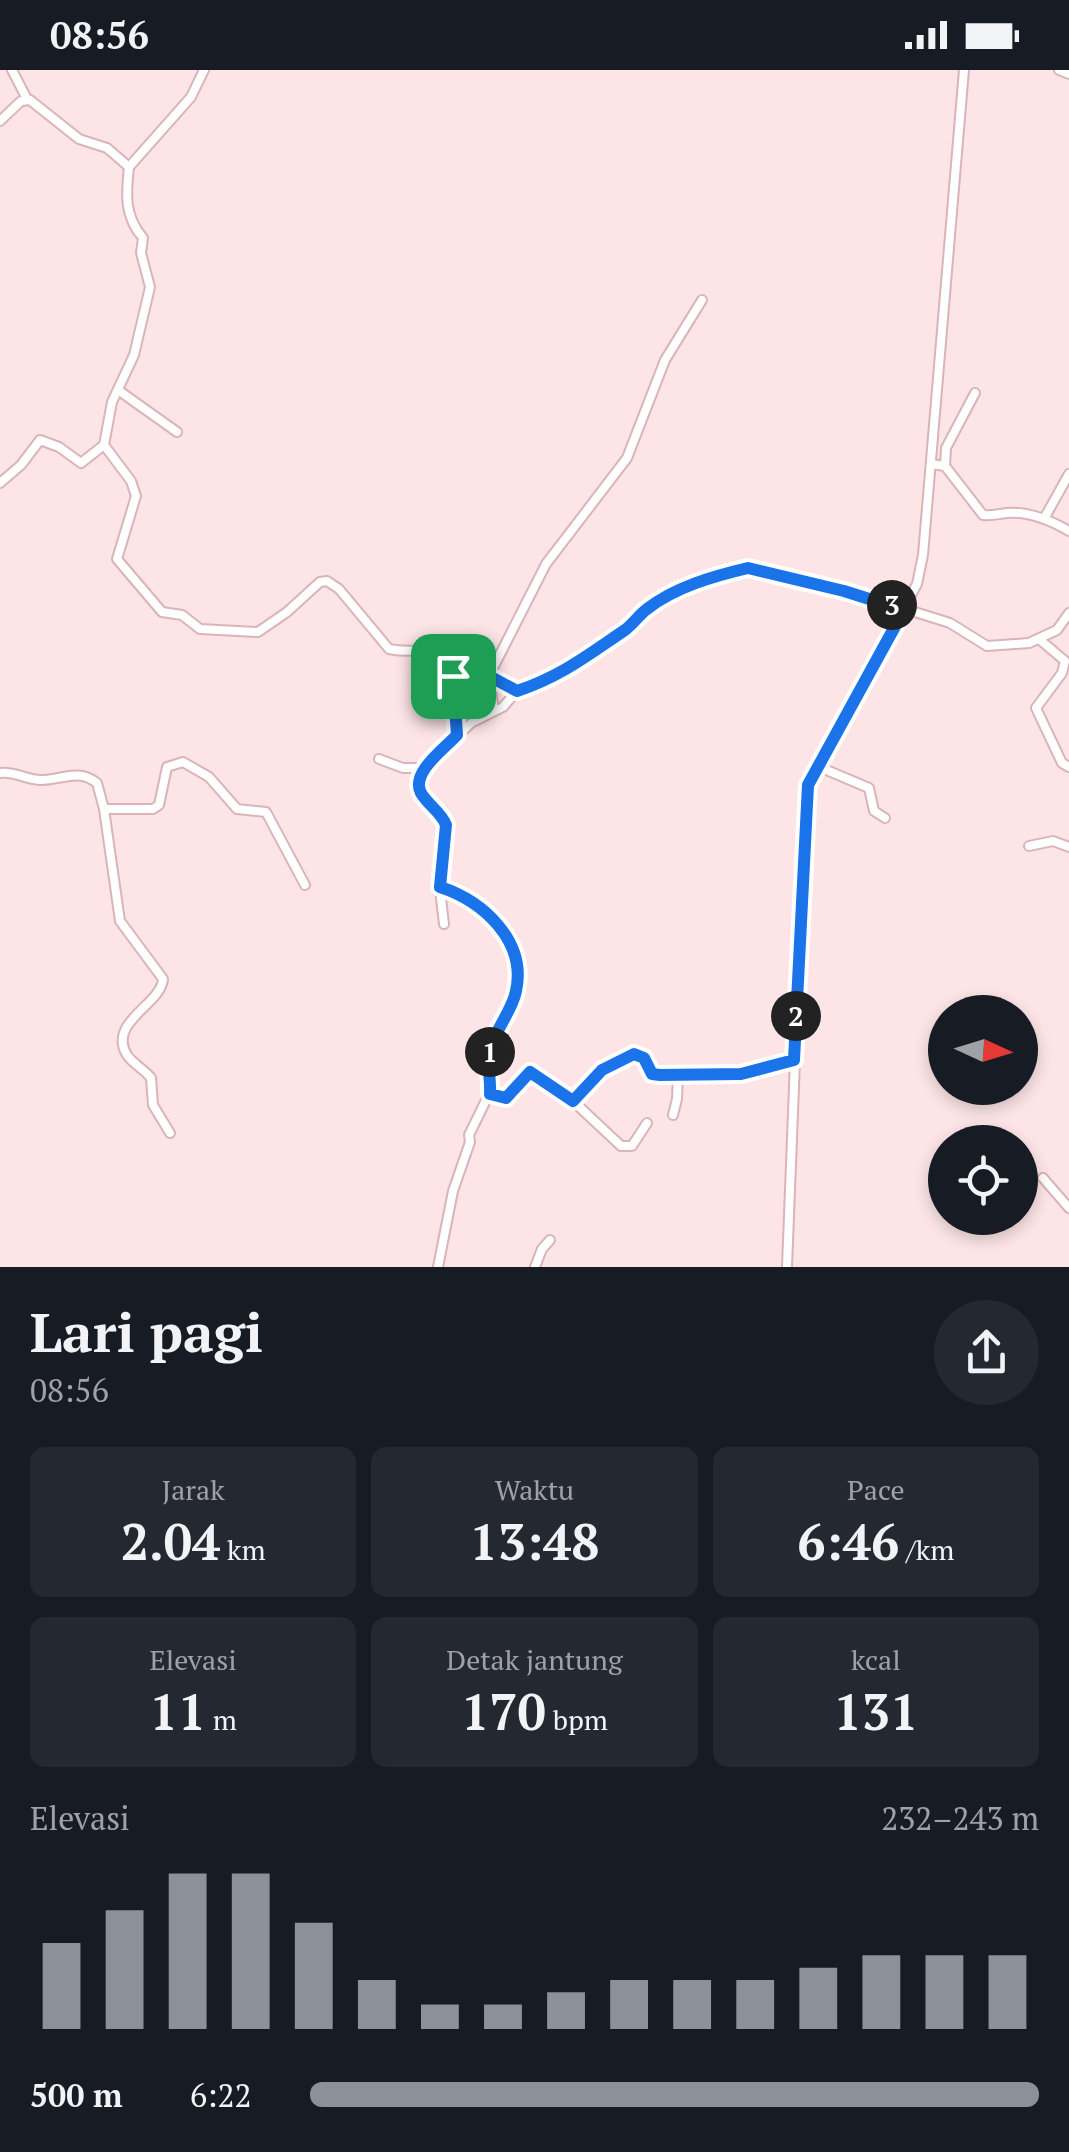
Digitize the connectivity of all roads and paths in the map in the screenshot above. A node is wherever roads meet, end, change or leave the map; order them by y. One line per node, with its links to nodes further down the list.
1 (12, 70): 6 (street)
2 (204, 70): 8 (street)
3 (964, 70): 14 (street)
4 (1059, 70): 5 (street)
5 (1069, 74)
6 (27, 99): 7 (street); 8 (street)
7 (0, 121)
8 (129, 167): 10 (street)
9 (702, 300): 24 (street)
10 (118, 390): 12 (street); 13 (street)
11 (975, 393): 15 (street)
12 (177, 432)
13 (104, 445): 17 (street); 23 (street)
14 (932, 464): 15 (street); 20 (street)
15 (945, 466): 18 (street)
16 (1069, 474): 18 (street)
17 (0, 483)
18 (1045, 517): 19 (street)
19 (1069, 531)
20 (904, 610): 22 (street); 25 (street); 29 (street)
21 (1069, 613): 22 (street)
22 (1039, 639): 30 (street)
23 (453, 676): 24 (street); 27 (street)
24 (489, 676): 25 (street); 26 (street)
25 (517, 691): 26 (street)
26 (494, 711): 27 (street)
27 (457, 735): 31 (street)
28 (378, 759): 31 (street)
29 (818, 766): 34 (street); 40 (street)
30 (1069, 766)
31 (425, 768): 38 (street)
32 (0, 773): 33 (street)
33 (104, 809): 37 (street); 46 (street)
34 (885, 818)
35 (1030, 846): 36 (street)
36 (1069, 847)
37 (305, 885)
38 (440, 887): 39 (street); 42 (street)
39 (444, 924)
40 (794, 1060): 41 (street); 52 (street)
41 (678, 1074): 43 (street); 44 (street)
42 (490, 1094): 43 (street); 50 (street)
43 (573, 1101): 45 (street)
44 (672, 1115)
45 (647, 1123)
46 (170, 1133)
47 (1043, 1178): 48 (street)
48 (1069, 1208)
49 (550, 1240): 51 (street)
50 (438, 1267)
51 (535, 1267)
52 (788, 1267)

